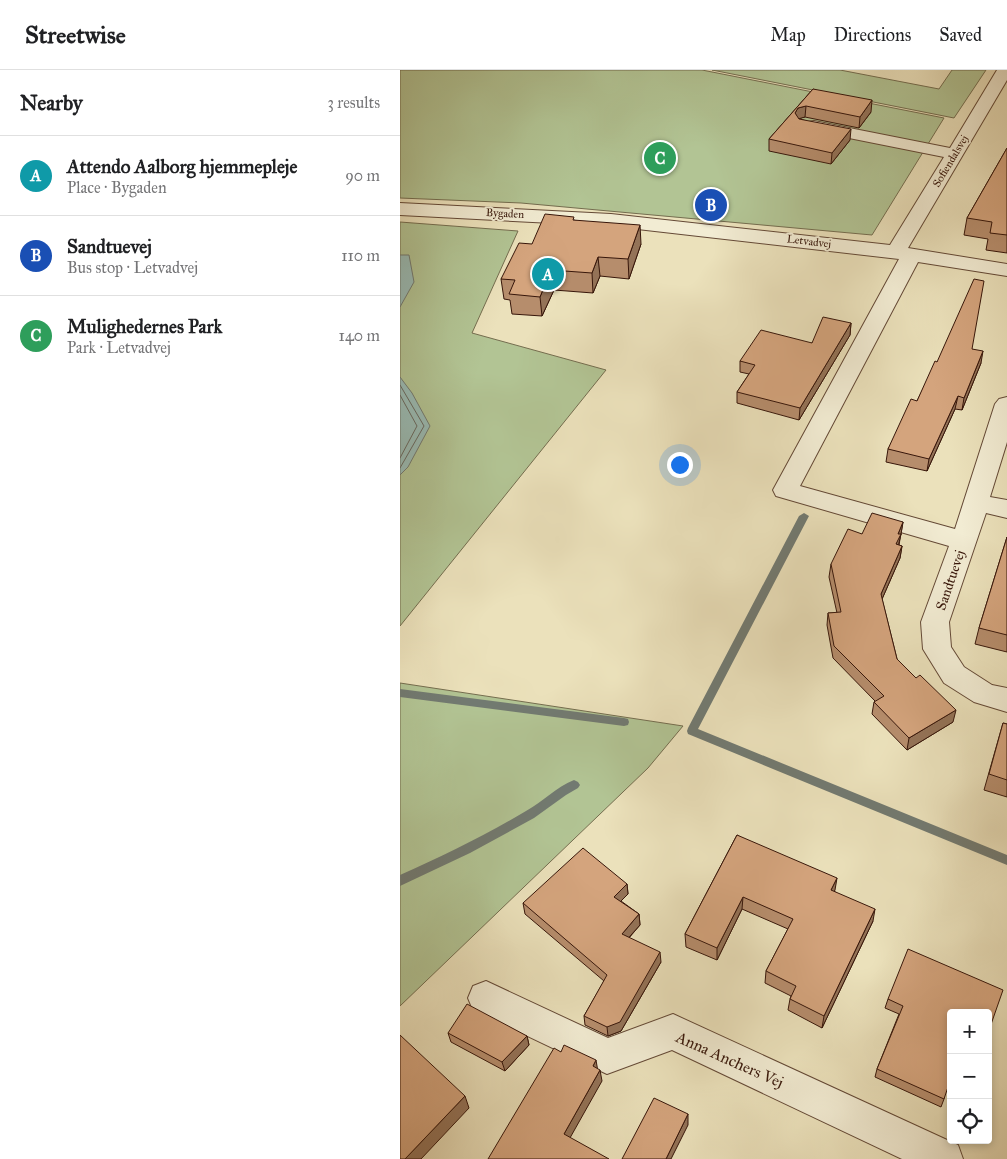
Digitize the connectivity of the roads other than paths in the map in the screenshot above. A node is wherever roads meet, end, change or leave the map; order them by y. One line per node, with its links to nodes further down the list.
1 (1005, 70): 3 (street, Sofiendalsvej)
2 (805, 124): 3 (street)
3 (954, 154): 6 (street, Sofiendalsvej)
4 (400, 208): 5 (street, Bygaden)
5 (611, 220): 6 (street, Letvadvej)
6 (904, 253): 7 (street, Letvadvej); 11 (street, Sandtuevej)
7 (1007, 270)
8 (1007, 404): 9 (street, Sandtuevej)
9 (976, 502): 10 (street); 11 (street, Sandtuevej)
10 (1007, 510)
11 (964, 541): 12 (street, Sandtuevej)
12 (1007, 700)
13 (486, 998): 14 (street, Anna Anchers Vej)
14 (944, 1159)

